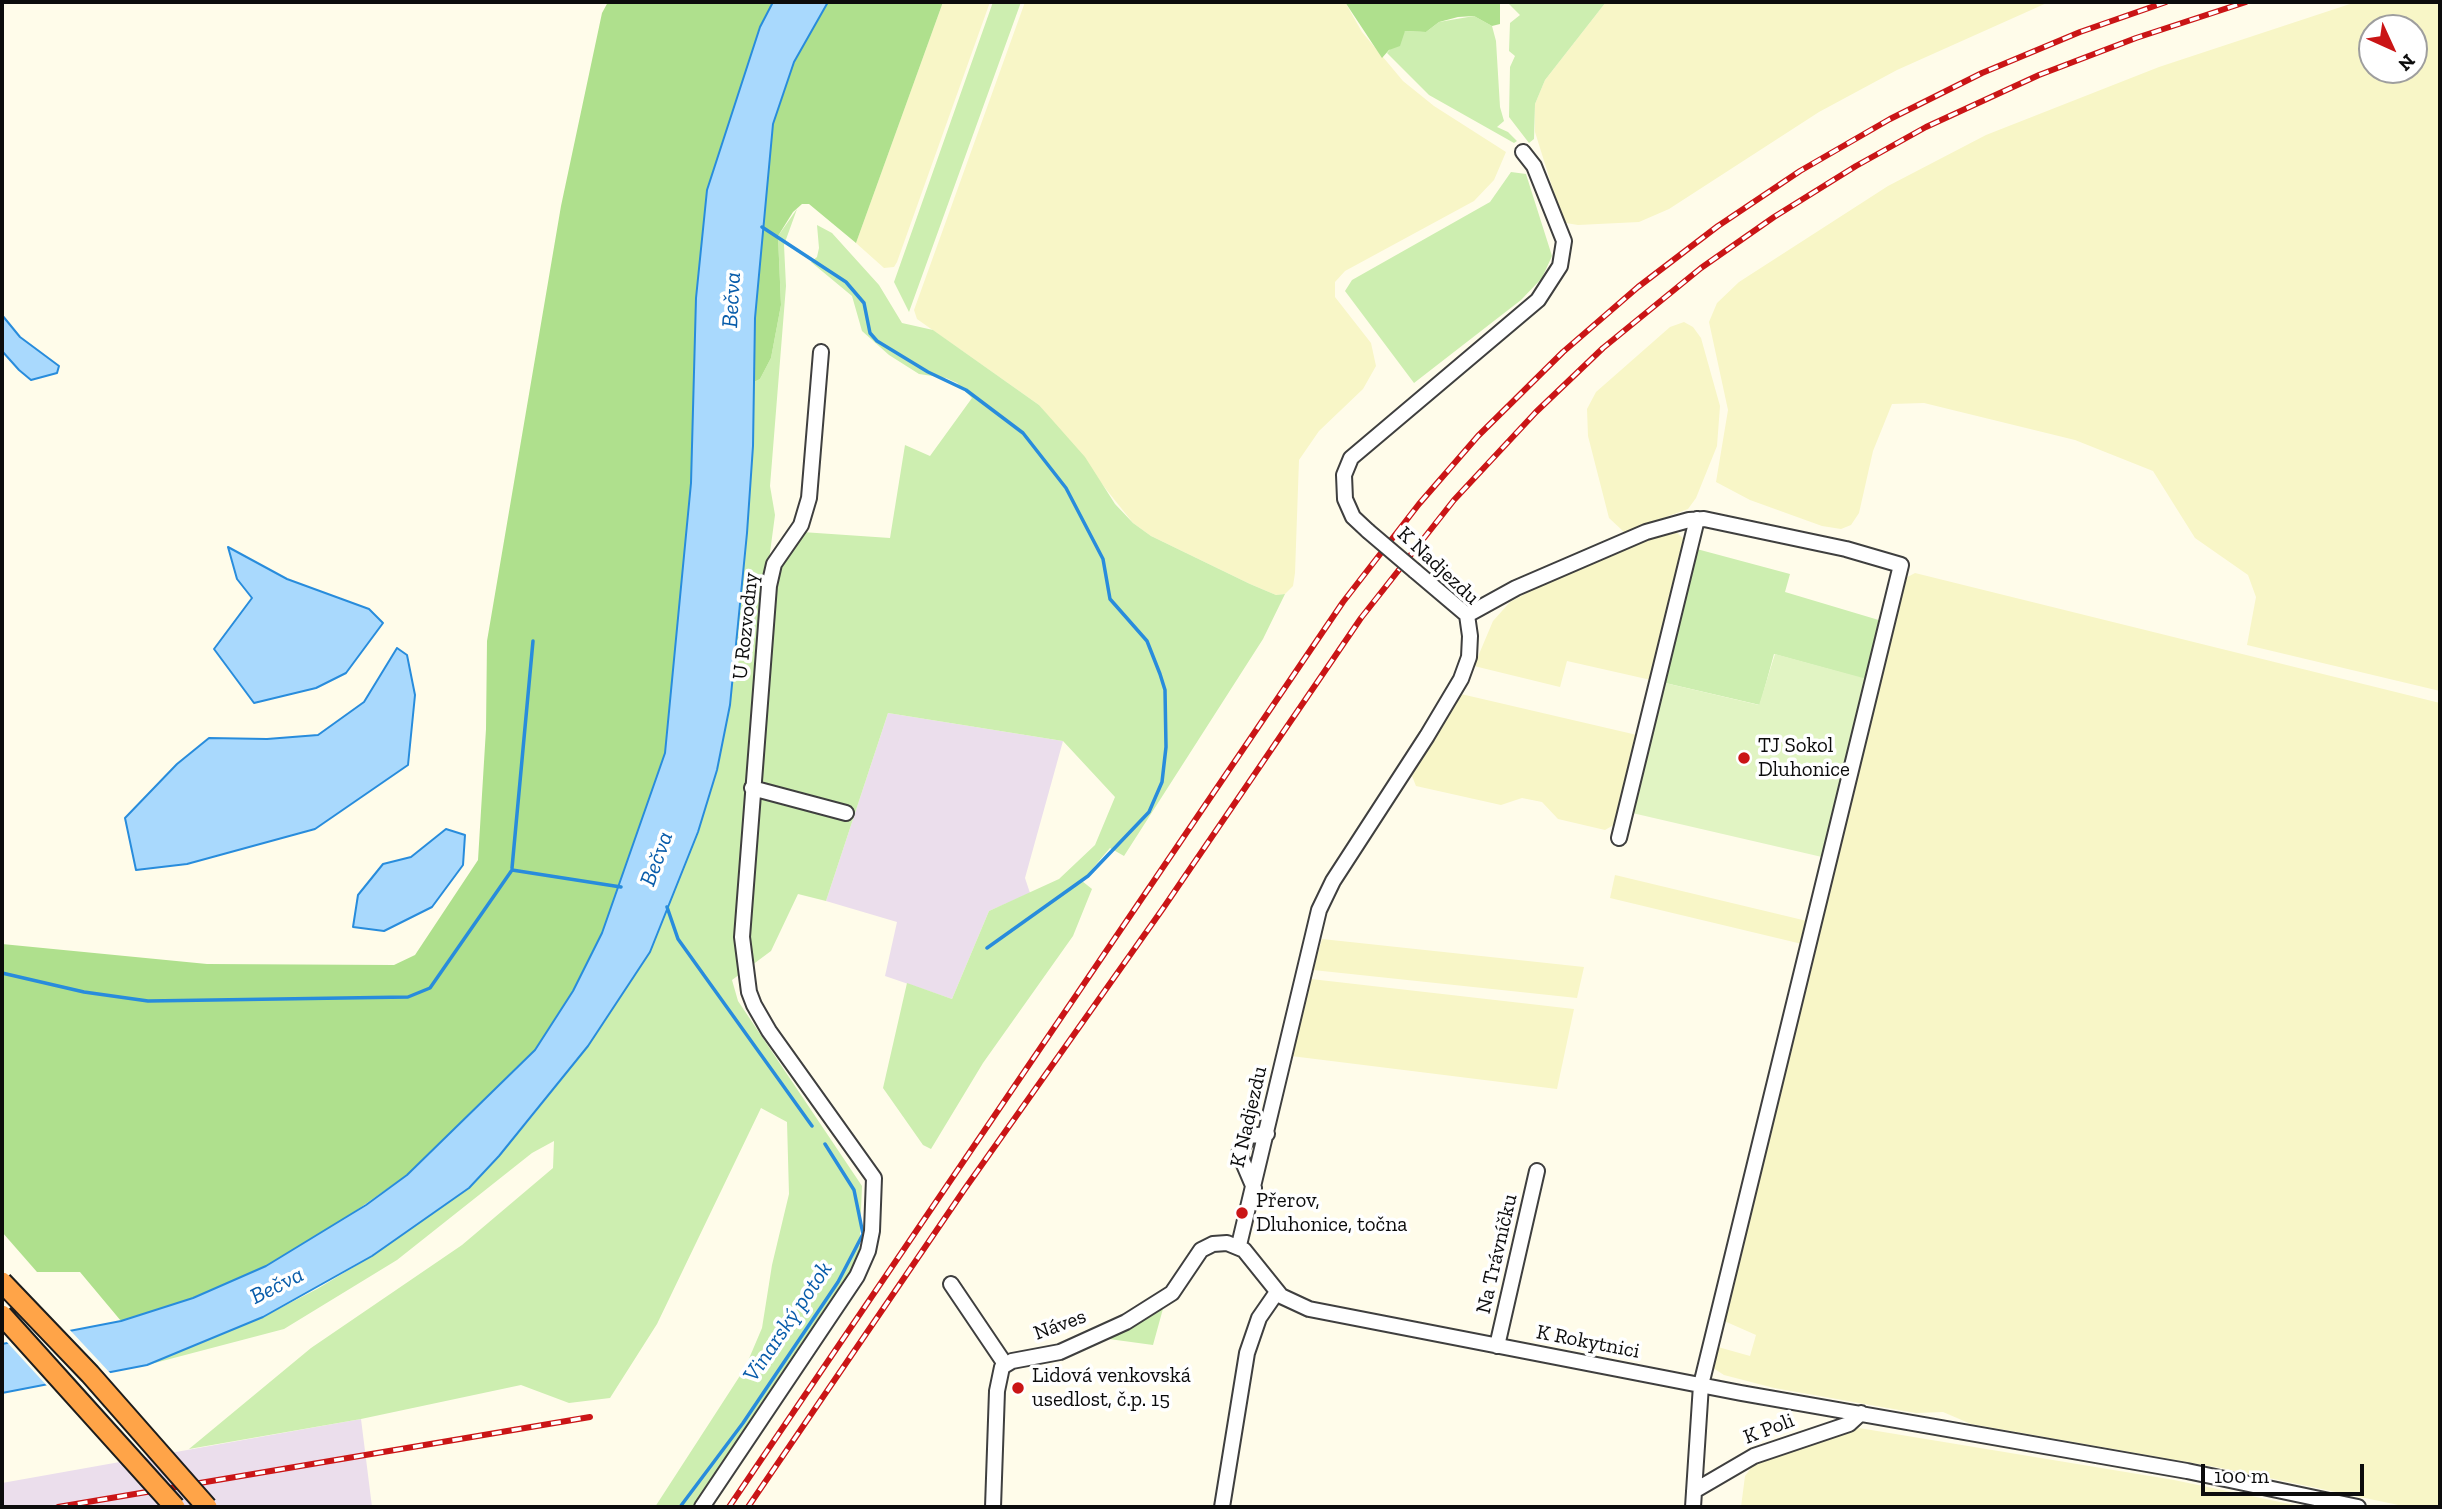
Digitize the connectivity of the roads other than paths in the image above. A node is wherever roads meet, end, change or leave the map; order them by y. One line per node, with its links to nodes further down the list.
1 (1523, 152): 4 (street, K Nadjezdu, bridge)
2 (821, 352): 5 (street, U Rozvodny)
3 (1697, 519): 4 (street); 7 (street); 18 (street)
4 (1466, 615): 8 (street, K Nadjezdu)
5 (752, 788): 6 (street); 23 (street, U Rozvodny)
6 (846, 813)
7 (1619, 838)
8 (1267, 1134): 10 (street, K Nadjezdu); 10 (street)
9 (1537, 1171): 16 (street, Na Trávníčku)
10 (1254, 1188): 11 (street, K Nadjezdu)
11 (1239, 1245): 14 (street, K Rokytnici); 17 (street, Náves)
12 (2, 1282): 22 (highway, bridge)
13 (951, 1284): 17 (street)
14 (1277, 1292): 16 (street, K Rokytnici); 25 (street)
15 (2, 1315): 21 (highway, bridge)
16 (1497, 1346): 18 (street, K Rokytnici)
17 (1006, 1364): 24 (street)
18 (1701, 1385): 19 (street, K Rokytnici); 20 (street)
19 (1861, 1413): 20 (street, K Poli); 27 (street, K Rokytnici)
20 (1694, 1491): 26 (street)
21 (175, 1507)
22 (206, 1507)
23 (702, 1507)
24 (993, 1507)
25 (1222, 1507)
26 (1693, 1507)
27 (2358, 1507)

